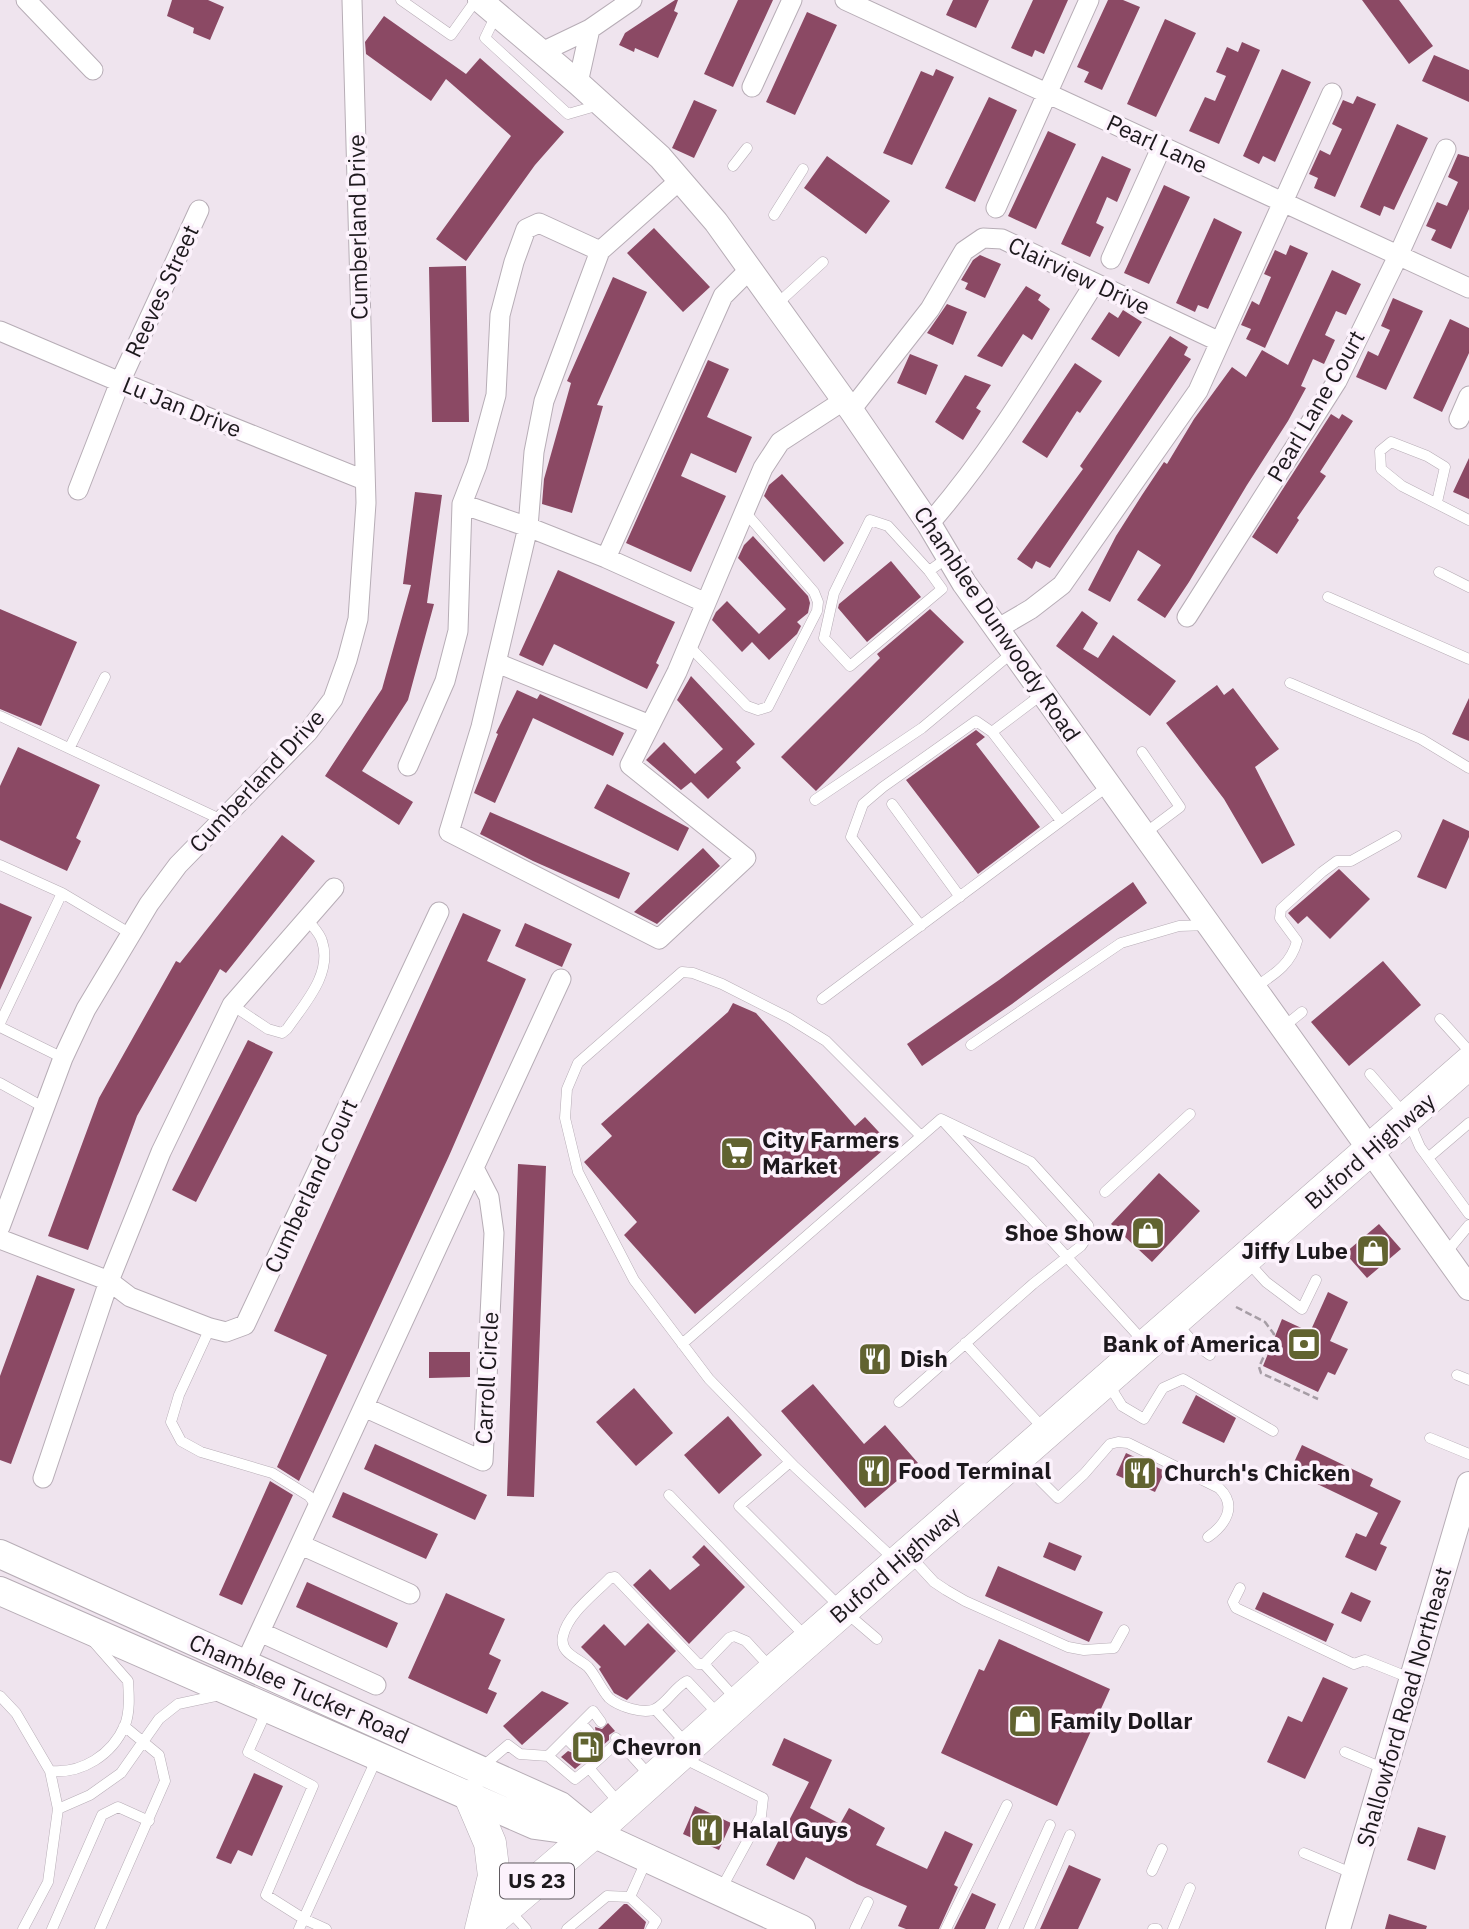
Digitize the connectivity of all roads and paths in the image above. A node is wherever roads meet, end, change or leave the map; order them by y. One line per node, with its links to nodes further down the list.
1 (26, 0): 11 (street)
2 (352, 0): 41 (street, Cumberland Drive)
3 (401, 0): 8 (lane)
4 (632, 0): 9 (street)
5 (792, 0): 13 (street)
6 (845, 0): 15 (street, Pearl Lane)
7 (1089, 0): 15 (street)
8 (484, 5): 10 (street, Chamblee Dunwoody Road); 16 (lane)
9 (590, 29): 10 (street); 12 (street)
10 (542, 52): 12 (street, Chamblee Dunwoody Road)
11 (93, 70)
12 (578, 83): 16 (street, Chamblee Dunwoody Road)
13 (752, 87)
14 (1332, 93): 23 (street)
15 (1047, 95): 17 (street, Pearl Lane); 24 (street)
16 (603, 104): 22 (street, Chamblee Dunwoody Road)
17 (1162, 146): 23 (street, Pearl Lane); 29 (street)
18 (747, 148): 20 (lane)
19 (1446, 149): 28 (street, Pearl Lane Court)
20 (733, 166)
21 (803, 169): 26 (lane)
22 (680, 180): 27 (street); 31 (street, Chamblee Dunwoody Road)
23 (1282, 202): 28 (street, Pearl Lane); 36 (street)
24 (996, 208)
25 (199, 210): 37 (street, Reeves Street)
26 (774, 215)
27 (596, 249): 44 (street); 48 (street)
28 (1398, 256): 33 (street, Pearl Lane); 55 (street, Pearl Lane Court)
29 (1111, 259)
30 (822, 262): 34 (lane)
31 (749, 270): 34 (street, Chamblee Dunwoody Road); 49 (street)
32 (1094, 284): 36 (street, Clairview Drive); 39 (street, Clairview Drive); 47 (street)
33 (1469, 288)
34 (777, 304): 39 (street, Chamblee Dunwoody Road)
35 (0, 331): 37 (street, Lu Jan Drive)
36 (1220, 342): 56 (street)
37 (120, 382): 41 (street, Lu Jan Drive); 42 (street, Reeves Street)
38 (1469, 397): 40 (street)
39 (847, 406): 45 (street, Clairview Drive); 47 (street, Chamblee Dunwoody Road)
40 (1459, 419)
41 (364, 480): 74 (street, Cumberland Drive)
42 (78, 490)
43 (1437, 502): 43 (lane); 46 (lane)
44 (462, 505): 48 (street); 69 (street)
45 (744, 512): 54 (street, Clairview Drive); 57 (lane)
46 (1469, 520)
47 (929, 524): 50 (street, Chamblee Dunwoody Road)
48 (528, 527): 49 (street); 60 (street)
49 (606, 558): 54 (street)
50 (938, 564): 50 (lane); 56 (street, Chamblee Dunwoody Road)
51 (1439, 572): 52 (lane)
52 (1469, 587)
53 (1328, 597): 59 (lane)
54 (706, 603): 57 (street, Clairview Drive)
55 (1187, 617)
56 (997, 629): 58 (street, Chamblee Dunwoody Road)
57 (688, 645): 65 (street, Clairview Drive)
58 (1013, 652): 63 (street, Chamblee Dunwoody Road); 72 (lane)
59 (1469, 659)
60 (497, 663): 65 (street); 65 (street, Clairview Drive)
61 (105, 677): 67 (lane)
62 (1290, 683): 70 (lane)
63 (1043, 693): 66 (lane); 71 (street, Chamblee Dunwoody Road)
64 (0, 716): 67 (lane)
65 (650, 725)
66 (992, 732): 75 (lane); 85 (lane)
67 (70, 747): 74 (lane)
68 (1142, 752): 76 (lane)
69 (408, 766)
70 (1469, 768)
71 (1109, 785): 75 (lane); 76 (street, Chamblee Dunwoody Road)
72 (815, 800)
73 (892, 804): 81 (lane)
74 (222, 820): 86 (street, Cumberland Drive)
75 (1061, 821): 81 (lane)
76 (1143, 834): 84 (street, Chamblee Dunwoody Road)
77 (1396, 836): 88 (lane)
78 (0, 865): 80 (lane)
79 (334, 888): 83 (street)
80 (62, 893): 86 (lane); 93 (lane)
81 (961, 897): 85 (lane)
82 (439, 912): 123 (street, Cumberland Court)
83 (307, 919): 90 (street); 90 (lane)
84 (1208, 925): 88 (street, Chamblee Dunwoody Road); 95 (lane)
85 (921, 926): 89 (lane)
86 (131, 934): 97 (street, Cumberland Drive)
87 (561, 979): 109 (street)
88 (1254, 988): 94 (street, Chamblee Dunwoody Road)
89 (822, 999)
90 (232, 1005): 119 (street)
91 (1302, 1012): 94 (lane)
92 (1440, 1019): 96 (lane)
93 (0, 1025): 97 (lane)
94 (1282, 1028): 107 (street, Chamblee Dunwoody Road)
95 (971, 1045)
96 (1469, 1051)
97 (62, 1058): 101 (street, Cumberland Drive)
98 (1469, 1063): 103 (main road, Buford Highway / US 23)
99 (1370, 1074): 103 (lane)
100 (0, 1083): 101 (lane)
101 (45, 1108): 113 (street, Cumberland Drive)
102 (1190, 1114): 110 (lane)
103 (1407, 1117): 107 (main road, Buford Highway / US 23); 108 (lane)
104 (941, 1119): 106 (lane); 116 (lane); 116 (lane)
105 (1469, 1123): 108 (lane)
106 (921, 1136): 125 (lane); 125 (lane)
107 (1370, 1151): 115 (street, Chamblee Dunwoody Road); 117 (main road, Buford Highway / US 23)
108 (1428, 1158): 111 (lane)
109 (474, 1168): 133 (street); 133 (street, Carroll Circle)
110 (1105, 1192)
111 (1469, 1214)
112 (1469, 1225): 115 (lane)
113 (0, 1227)
114 (0, 1239): 119 (street, Cumberland Court)
115 (1444, 1254): 120 (street, Chamblee Dunwoody Road)
116 (1066, 1258): 124 (lane); 126 (lane)
117 (1244, 1258): 118 (lane); 122 (main road, Buford Highway / US 23)
118 (1316, 1280)
119 (109, 1281): 123 (street, Cumberland Court); 140 (street)
120 (1469, 1288)
121 (1236, 1307): 131 (path)
122 (1175, 1321): 126 (main road, Buford Highway / US 23); 127 (lane)
123 (210, 1328): 143 (lane)
124 (965, 1343): 132 (lane); 135 (lane)
125 (682, 1344): 139 (lane)
126 (1147, 1345): 130 (main road, Buford Highway / US 23)
127 (1210, 1355)
128 (1457, 1375): 129 (lane)
129 (1469, 1380)
130 (1106, 1381): 134 (lane); 135 (main road, Buford Highway / US 23)
131 (1318, 1399)
132 (899, 1402)
133 (364, 1407): 143 (street)
134 (1273, 1431)
135 (1047, 1432): 138 (main road, Buford Highway / US 23)
136 (1430, 1437): 137 (lane)
137 (1469, 1454)
138 (1021, 1455): 144 (lane); 147 (main road, Buford Highway / US 23)
139 (790, 1462): 147 (lane); 151 (lane)
140 (43, 1478)
141 (1469, 1484): 160 (street, Shallowford Road Northeast)
142 (669, 1495): 156 (lane)
143 (318, 1508): 145 (street)
144 (1208, 1537)
145 (300, 1545): 150 (street); 154 (street)
146 (0, 1554): 157 (main road, Chamblee Tucker Road)
147 (903, 1558): 151 (main road, Buford Highway / US 23); 153 (lane)
148 (1240, 1588): 160 (lane)
149 (0, 1591): 152 (main road, Chamblee Tucker Road)
150 (410, 1594)
151 (843, 1611): 155 (lane); 156 (main road, Buford Highway / US 23)
152 (77, 1624): 162 (main road, Chamblee Tucker Road); 169 (lane)
153 (1124, 1629)
154 (260, 1632): 157 (street); 161 (street)
155 (877, 1639)
156 (809, 1640): 159 (main road, Buford Highway / US 23)
157 (244, 1664): 180 (main road, Chamblee Tucker Road)
158 (705, 1664): 159 (lane); 165 (lane); 166 (lane)
159 (774, 1671): 166 (main road, Buford Highway / US 23)
160 (1412, 1679): 177 (street, Shallowford Road Northeast)
161 (376, 1685)
162 (232, 1692): 164 (main road, Chamblee Tucker Road); 171 (lane)
163 (0, 1696): 178 (lane)
164 (268, 1708): 174 (main road, Chamblee Tucker Road); 198 (lane)
165 (655, 1709): 166 (lane); 172 (lane)
166 (730, 1710): 172 (main road, Buford Highway / US 23)
167 (601, 1722): 168 (lane)
168 (581, 1723): 170 (lane); 175 (lane)
169 (124, 1726): 171 (lane); 178 (lane)
170 (589, 1732)
171 (145, 1742): 183 (lane); 184 (lane)
172 (684, 1751): 179 (main road, Buford Highway / US 23); 194 (lane)
173 (1345, 1752): 177 (lane)
174 (378, 1756): 180 (main road, Chamblee Tucker Road); 198 (lane)
175 (548, 1756): 176 (lane); 180 (lane)
176 (589, 1765): 179 (lane); 182 (lane)
177 (1385, 1769): 192 (street, Shallowford Road Northeast)
178 (50, 1771): 183 (lane)
179 (653, 1779): 182 (main road, Buford Highway / US 23)
180 (475, 1783): 186 (main road, Chamblee Tucker Road); 203 (main road)
181 (1007, 1805): 208 (lane)
182 (622, 1807): 186 (main road, Buford Highway / US 23)
183 (58, 1809): 199 (lane)
184 (149, 1821): 200 (lane); 201 (lane)
185 (1050, 1825): 209 (lane)
186 (593, 1833): 190 (main road, Chamblee Tucker Road); 197 (main road, Buford Highway / US 23)
187 (1070, 1835): 210 (lane)
188 (1162, 1849): 191 (lane)
189 (1304, 1853): 192 (lane)
190 (648, 1858): 194 (main road, Chamblee Tucker Road); 195 (lane)
191 (1152, 1871)
192 (1354, 1874): 212 (street, Shallowford Road Northeast)
193 (1190, 1888): 211 (lane)
194 (720, 1891): 206 (main road, Chamblee Tucker Road)
195 (630, 1897): 204 (lane); 205 (lane)
196 (868, 1902): 207 (lane)
197 (516, 1918): 203 (main road, Buford Highway / US 23)
198 (302, 1924): 202 (lane)
199 (23, 1929)
200 (52, 1929)
201 (100, 1929)
202 (326, 1929)
203 (481, 1929)
204 (567, 1929)
205 (651, 1929)
206 (801, 1929)
207 (855, 1929)
208 (946, 1929)
209 (1003, 1929)
210 (1029, 1929)
211 (1173, 1929)
212 (1338, 1929)

